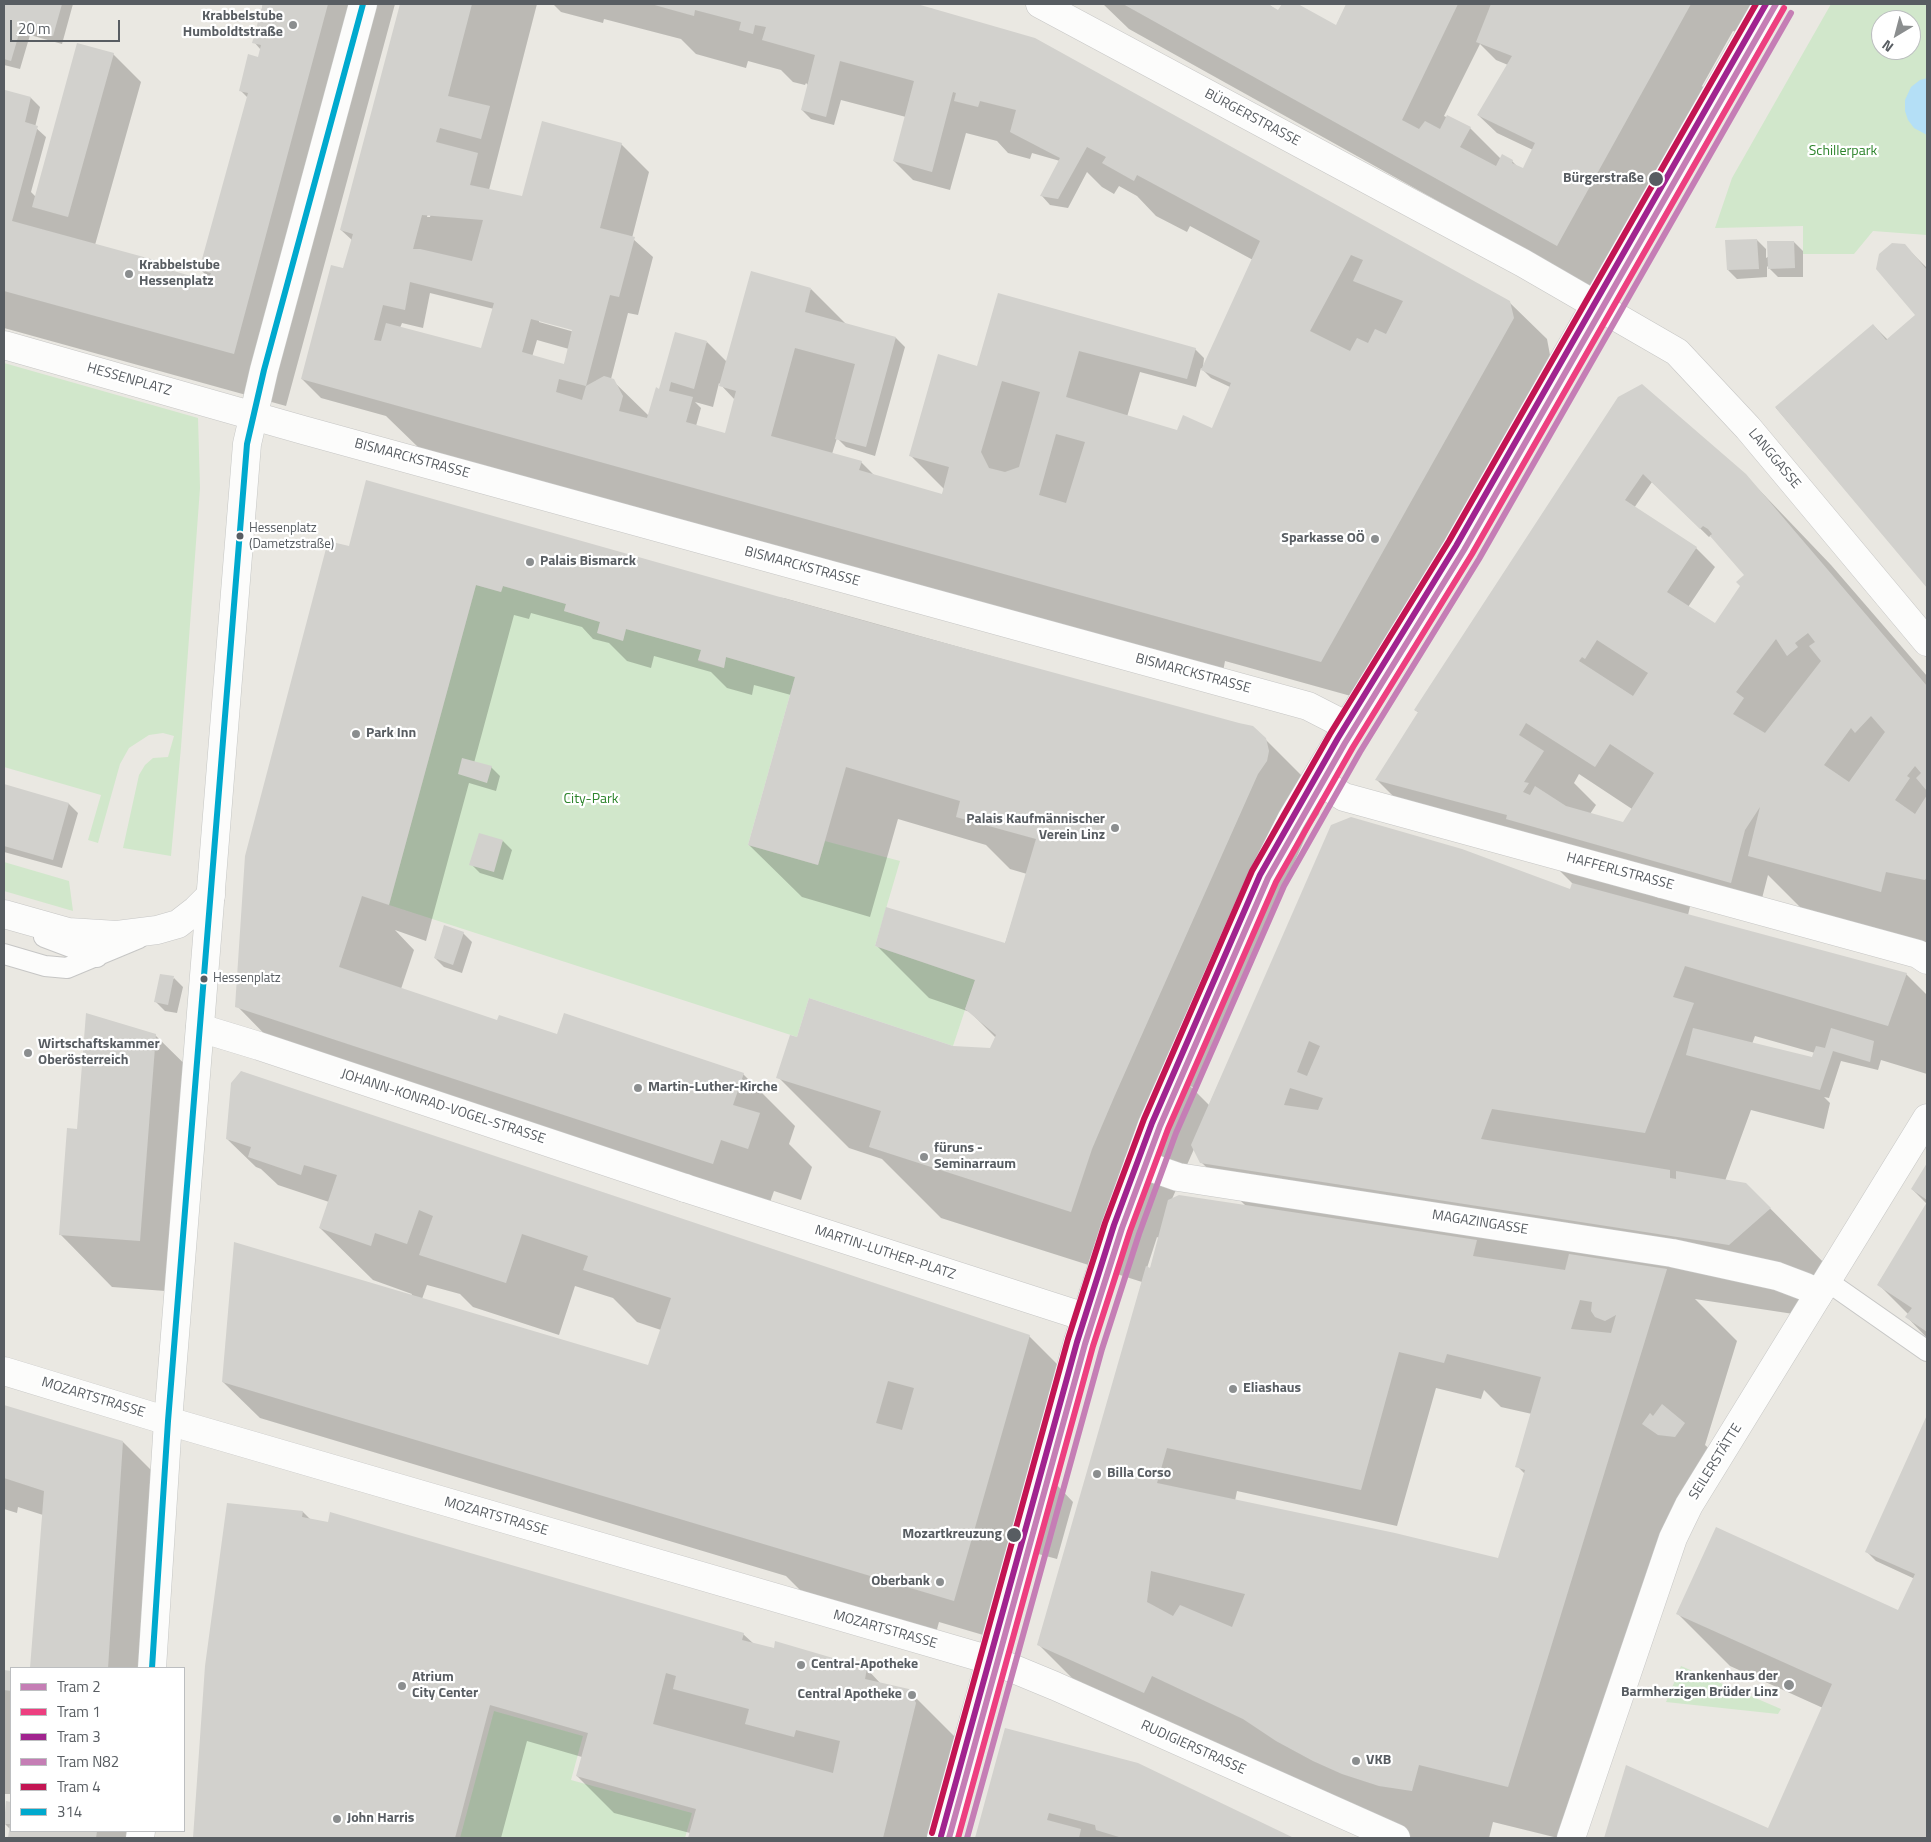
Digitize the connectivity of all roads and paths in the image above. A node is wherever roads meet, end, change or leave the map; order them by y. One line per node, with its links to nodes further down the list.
1 (363, 4): 6 (street)
2 (1040, 4): 4 (street, BÜRGERSTRASSE)
3 (1767, 4): 4 (street)
4 (1594, 304): 7 (street, LANGGASSE); 8 (street)
5 (4, 345): 6 (street, HESSENPLATZ)
6 (254, 416): 8 (street, BISMARCKSTRASSE); 10 (street)
7 (1927, 642)
8 (1347, 726): 9 (street)
9 (1316, 778): 16 (street, HAFFERLSTRASSE); 19 (street)
10 (211, 895): 13 (street); 17 (street)
11 (4, 914): 13 (street)
12 (4, 926): 15 (lane)
13 (157, 930): 15 (lane)
14 (4, 954): 15 (lane)
15 (97, 956)
16 (1927, 960)
17 (200, 1028): 20 (street, JOHANN-KONRAD-VOGEL-STRASSE); 25 (street)
18 (1927, 1118): 21 (street, SEILERSTÄTTE)
19 (1138, 1162): 21 (street, MAGAZINGASSE); 22 (street)
20 (685, 1188): 22 (street, MARTIN-LUTHER-PLATZ)
21 (1823, 1288): 23 (lane); 30 (street, SEILERSTÄTTE)
22 (1085, 1317): 26 (street)
23 (1927, 1351)
24 (4, 1371): 25 (street, MOZARTSTRASSE)
25 (168, 1421): 26 (street, MOZARTSTRASSE); 27 (street)
26 (989, 1660): 28 (street); 29 (street, RUDIGIERSTRASSE)
27 (152, 1667)
28 (941, 1838)
29 (1396, 1838)
30 (1571, 1838)

